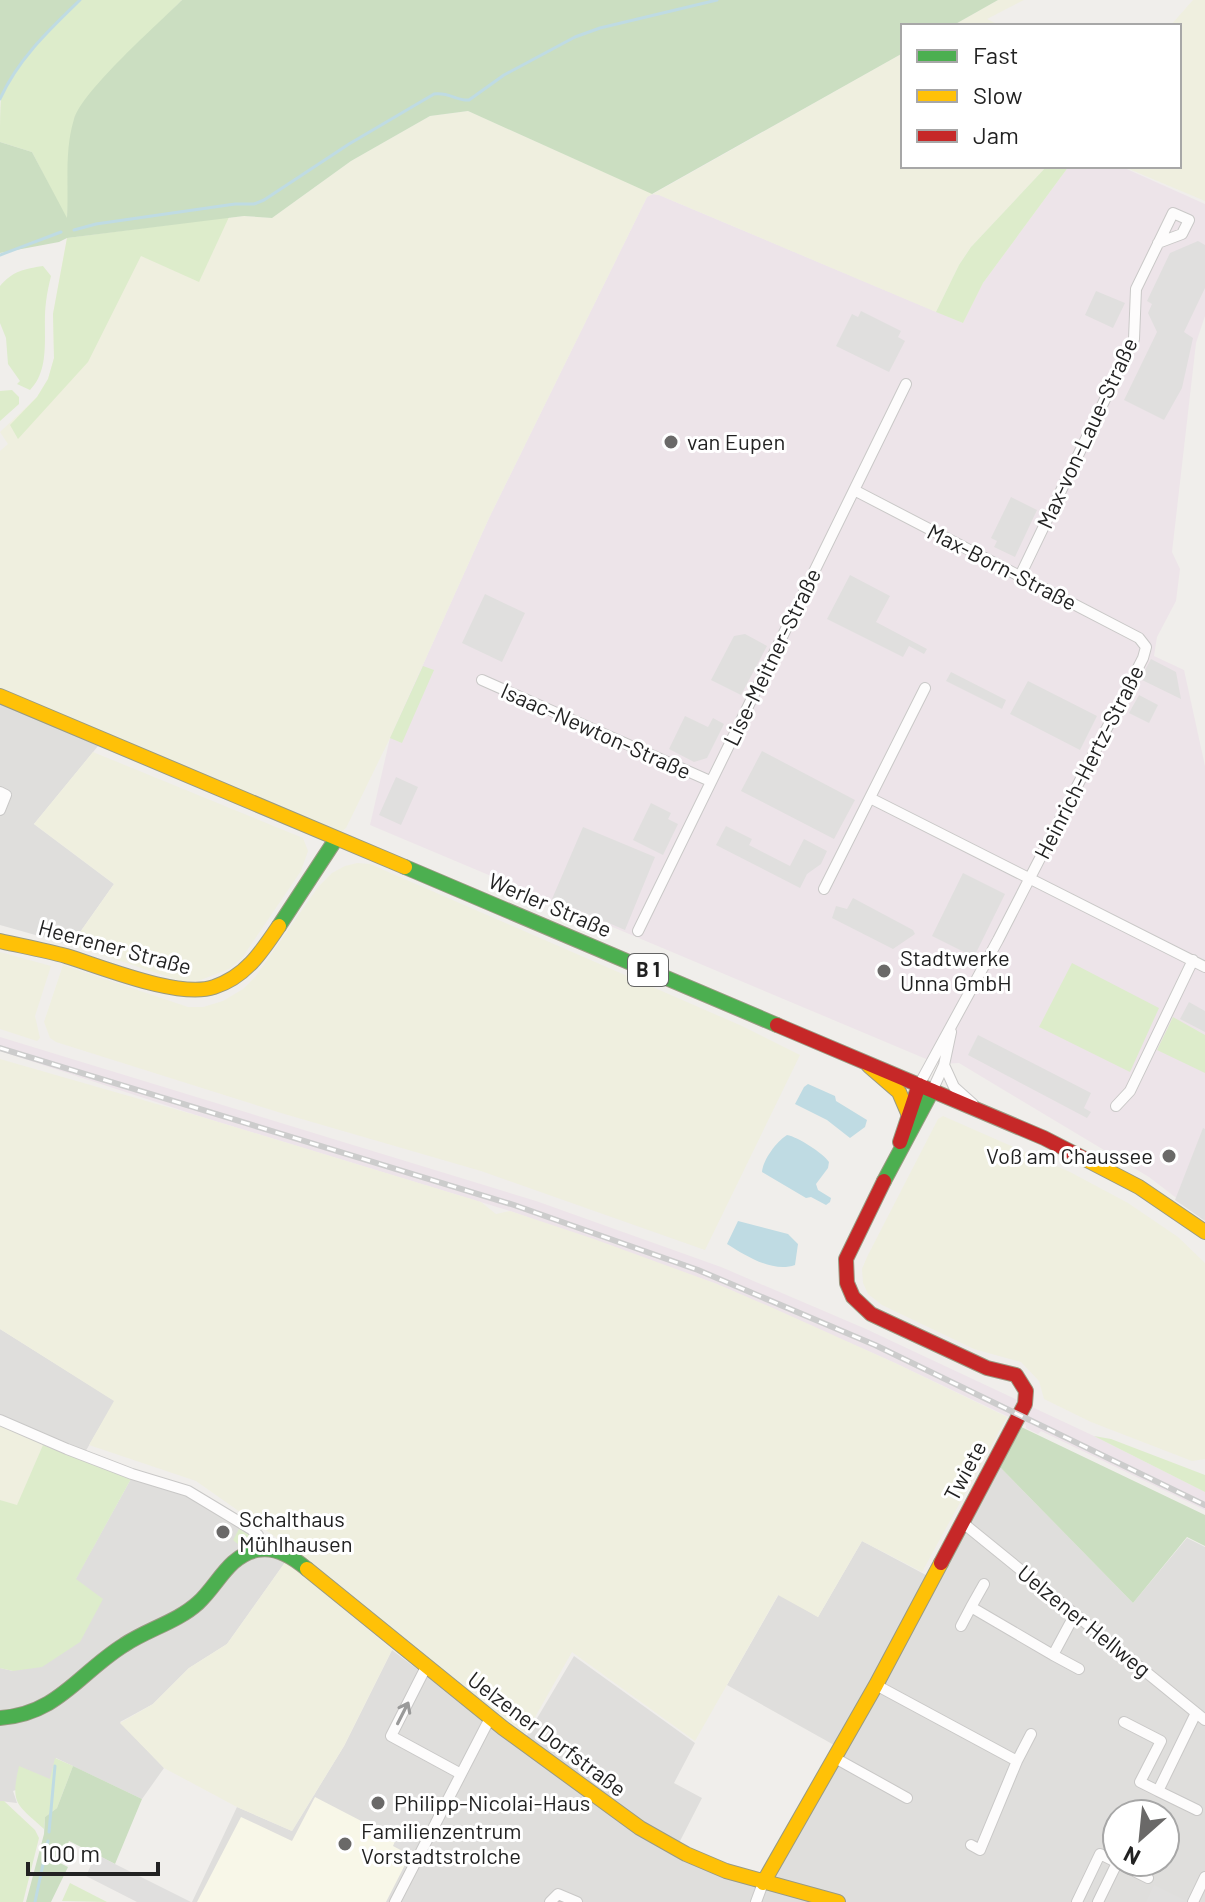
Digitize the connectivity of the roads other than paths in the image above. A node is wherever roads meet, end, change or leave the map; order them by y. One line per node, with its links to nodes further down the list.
1 (1158, 243): 4 (street, Max-von-Laue-Straße)
2 (906, 384): 3 (street, Lise-Meitner-Straße)
3 (854, 490): 4 (street, Max-Born-Straße); 9 (street, Lise-Meitner-Straße)
4 (1020, 576): 5 (street, Max-Born-Straße)
5 (1146, 647): 14 (street, Heinrich-Hertz-Straße)
6 (482, 680): 9 (street, Isaac-Newton-Straße)
7 (925, 688): 11 (street)
8 (0, 696): 13 (street, Werler Straße / B 1)
9 (710, 781): 16 (street, Lise-Meitner-Straße)
10 (0, 792): 12 (street)
11 (870, 798): 14 (street, Heinrich-Hertz-Straße); 15 (street)
12 (0, 810)
13 (336, 839): 17 (street, Heerener Straße); 21 (street, Werler Straße / B 1)
14 (1030, 877): 18 (street); 20 (street, Heinrich-Hertz-Straße)
15 (824, 889)
16 (638, 931)
17 (0, 941)
18 (1193, 960): 19 (street); 24 (street)
19 (1205, 967)
20 (952, 1026): 22 (street, Heinrich-Hertz-Straße); 23 (street, Heinrich-Hertz-Straße)
21 (866, 1063): 23 (street, Werler Straße / B 1); 26 (street)
22 (944, 1065): 23 (street, Heinrich-Hertz-Straße); 25 (street)
23 (926, 1088): 25 (street, Werler Straße / B 1); 26 (street, Twiete); 27 (street, Twiete)
24 (1116, 1106)
25 (979, 1110): 28 (street, Werler Straße / B 1)
26 (908, 1113): 27 (street, Twiete)
27 (897, 1154): 30 (street, Twiete)
28 (1205, 1232)
29 (0, 1420): 31 (street)
30 (963, 1523): 34 (street, Uelzener Hellweg); 39 (street, Twiete)
31 (259, 1549): 37 (street, Uelzener Dorfstraße); 41 (street)
32 (984, 1584): 33 (street)
33 (971, 1607): 35 (street); 36 (street)
34 (1075, 1614): 36 (street); 40 (street, Uelzener Hellweg)
35 (961, 1626)
36 (1053, 1655): 38 (street)
37 (425, 1669): 42 (street, Uelzener Dorfstraße); 49 (street, one-way to 37)
38 (1079, 1669)
39 (876, 1685): 47 (street, Twiete); 48 (street)
40 (1201, 1717): 46 (street)
41 (0, 1718)
42 (489, 1720): 49 (street); 57 (street, Uelzener Dorfstraße)
43 (1124, 1722): 45 (street)
44 (1031, 1734): 48 (street)
45 (1161, 1741): 46 (street); 50 (street)
46 (1178, 1749): 50 (street)
47 (835, 1758): 51 (street); 57 (street, Twiete)
48 (1017, 1761): 53 (street)
49 (461, 1774): 59 (street)
50 (1158, 1791): 52 (street)
51 (907, 1798)
52 (1197, 1810)
53 (980, 1849)
54 (1101, 1855): 58 (street)
55 (1205, 1877): 65 (street)
56 (1109, 1878): 64 (street)
57 (763, 1883): 62 (street); 63 (street, Uelzener Dorfstraße)
58 (1078, 1899): 64 (street)
59 (395, 1902)
60 (550, 1902): 61 (street)
61 (577, 1902)
62 (756, 1902)
63 (838, 1902)
64 (1096, 1902)
65 (1193, 1902)

